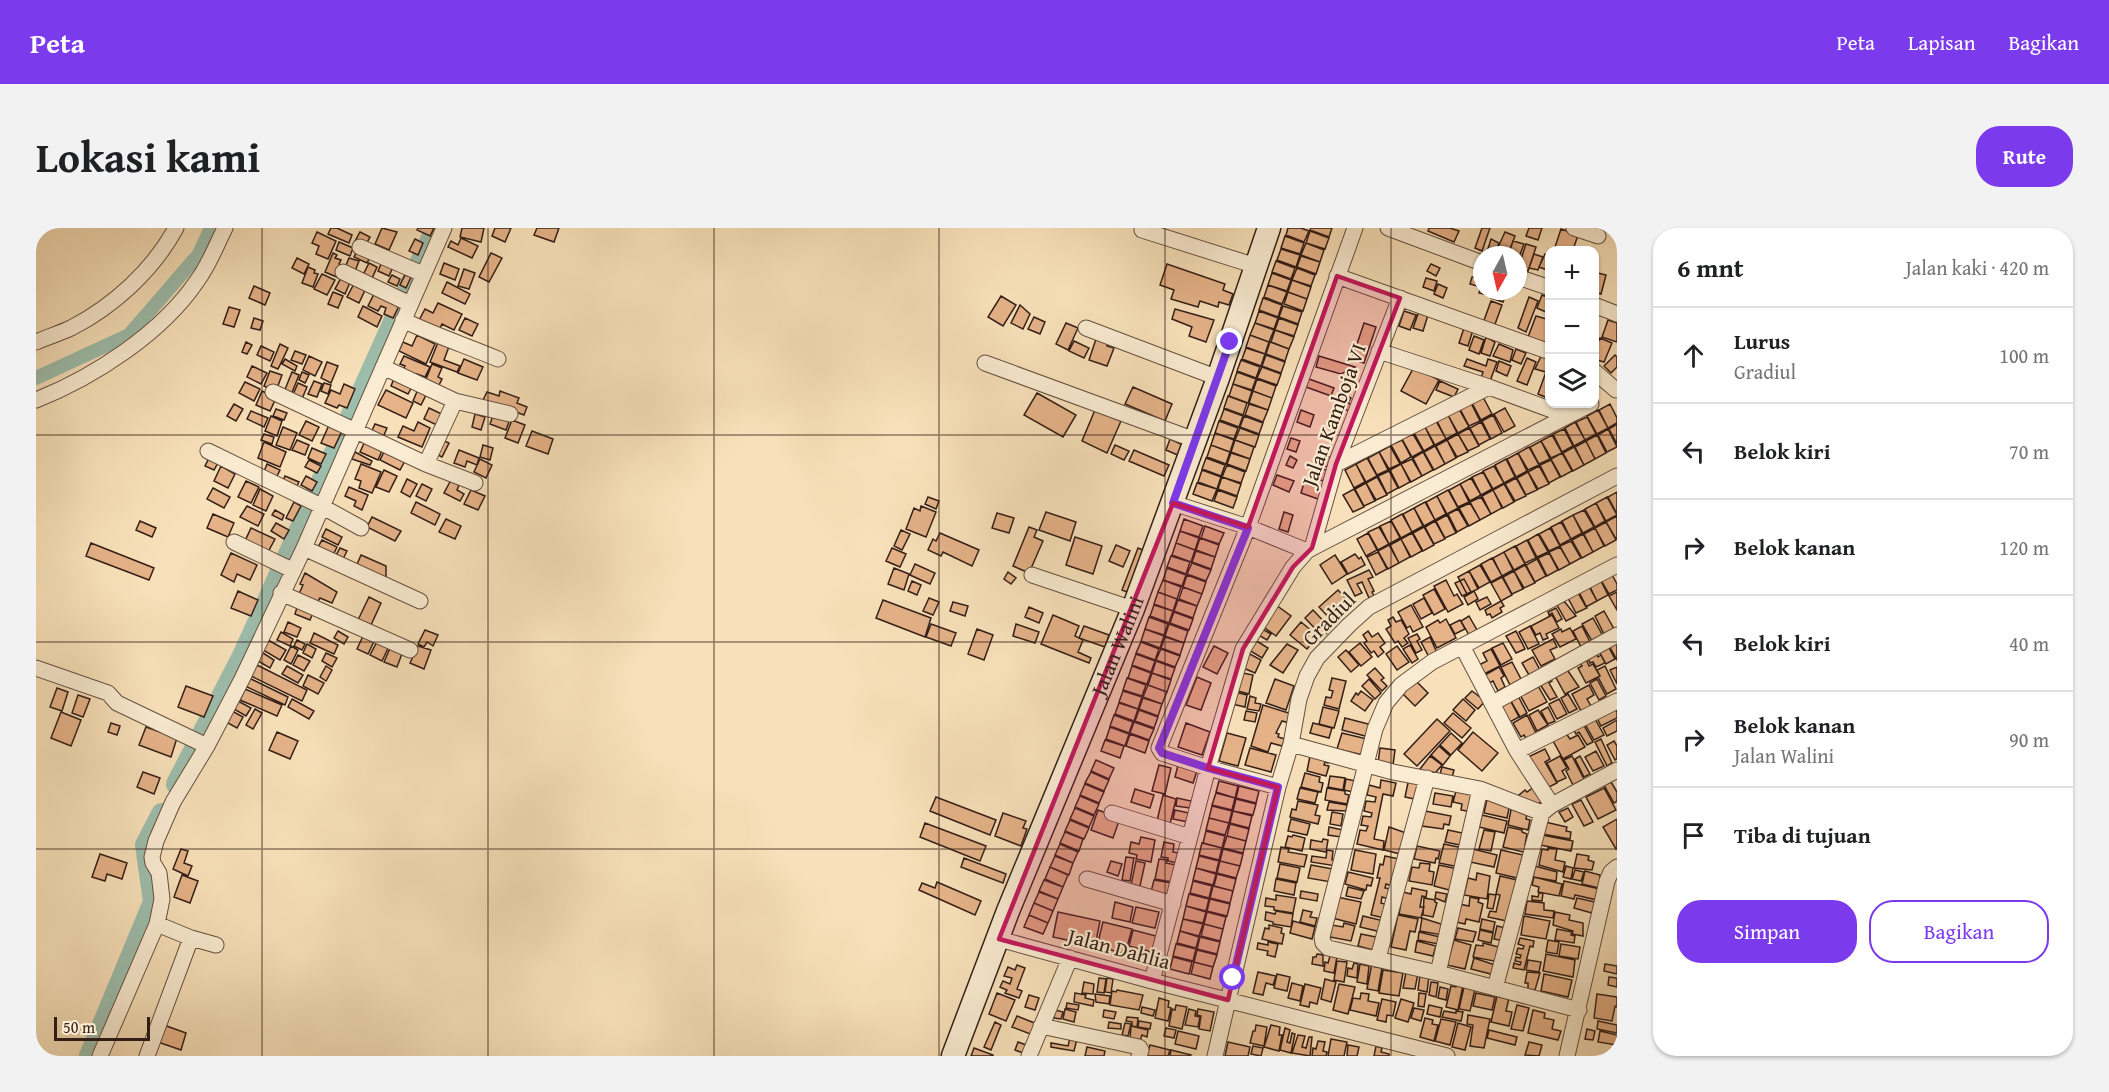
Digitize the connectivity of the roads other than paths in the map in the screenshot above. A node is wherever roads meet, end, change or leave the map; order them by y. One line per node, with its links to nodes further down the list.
1 (176, 228): 24 (street)
2 (225, 228): 35 (street)
3 (444, 228): 14 (street)
4 (1269, 228): 12 (street, Jalan Walini)
5 (1355, 228): 15 (street)
6 (1388, 228): 11 (street)
7 (1574, 228): 9 (street)
8 (1142, 230): 12 (street)
9 (1597, 238)
10 (360, 247): 14 (street)
11 (1473, 260)
12 (1256, 266): 31 (street, Jalan Walini)
13 (343, 272): 19 (street)
14 (418, 272): 19 (street)
15 (1337, 276): 18 (street); 51 (street)
16 (1527, 280): 17 (street)
17 (1545, 286)
18 (1400, 298): 25 (street); 26 (street, Jalan Kamboja VI)
19 (406, 301): 22 (street)
20 (1599, 307): 21 (street)
21 (1617, 314)
22 (403, 320): 27 (street); 29 (street)
23 (1086, 328): 31 (street)
24 (36, 342)
25 (1545, 350)
26 (1379, 351): 32 (street); 45 (street, Jalan Kamboja VI)
27 (498, 359)
28 (985, 363): 42 (street)
29 (383, 367): 37 (street); 41 (street)
30 (1599, 375): 33 (street)
31 (1218, 378): 42 (street, Jalan Walini)
32 (1489, 387): 40 (street); 45 (street)
33 (1616, 390): 36 (street)
34 (273, 392): 41 (street)
35 (36, 400)
36 (1599, 400)
37 (456, 401): 39 (street); 44 (street)
38 (1583, 408): 40 (street)
39 (510, 414)
40 (1568, 416): 54 (street)
41 (350, 429): 44 (street); 48 (street)
42 (1195, 440): 49 (street, Jalan Walini)
43 (208, 451): 48 (street)
44 (426, 464): 47 (street)
45 (1336, 464): 54 (street, Jalan Kamboja VI)
46 (1617, 476): 67 (street, Gradiul)
47 (476, 483)
48 (315, 503): 50 (street); 53 (street)
49 (1173, 503): 51 (street); 60 (street, Jalan Walini)
50 (361, 528)
51 (1248, 528): 54 (street); 71 (street)
52 (234, 542): 56 (street)
53 (304, 548): 56 (street); 59 (street)
54 (1309, 550): 71 (street)
55 (1617, 565): 62 (street)
56 (287, 568): 58 (street)
57 (1032, 574): 60 (street)
58 (281, 593): 63 (street); 68 (street)
59 (420, 601)
60 (1133, 609): 84 (street, Jalan Walini)
61 (1617, 635): 66 (street)
62 (1462, 646): 66 (street); 70 (street)
63 (410, 650)
64 (36, 668): 68 (street)
65 (1617, 701): 69 (street)
66 (1493, 703): 69 (street)
67 (1291, 744): 70 (street); 74 (street, Gradiul)
68 (204, 745): 82 (street)
69 (1517, 751): 76 (street)
70 (1366, 765): 73 (street); 87 (street)
71 (1208, 768): 74 (street); 78 (street)
72 (1617, 770): 76 (street)
73 (1427, 778): 75 (street); 87 (street)
74 (1278, 787): 91 (street, Gradiul)
75 (1480, 789): 76 (street); 88 (street)
76 (1547, 809): 90 (street)
77 (1112, 813): 78 (street)
78 (1190, 837): 81 (street)
79 (1617, 867): 92 (street)
80 (1087, 879): 81 (street)
81 (1173, 904): 89 (street)
82 (157, 924): 83 (street); 95 (street)
83 (191, 938): 85 (street); 96 (street)
84 (999, 939): 86 (street, Jalan Dahlia); 97 (street, Jalan Walini)
85 (216, 945)
86 (1070, 958): 89 (street, Jalan Dahlia); 93 (street)
87 (1378, 958): 88 (street)
88 (1438, 973): 90 (street)
89 (1152, 981): 91 (street, Jalan Dahlia)
90 (1495, 988): 92 (street)
91 (1228, 1000): 99 (street, Gradiul); 100 (street, Jalan Dahlia)
92 (1579, 1010): 101 (street)
93 (1041, 1026): 94 (street); 98 (street)
94 (1139, 1052)
95 (100, 1056)
96 (147, 1056)
97 (953, 1056)
98 (1029, 1056)
99 (1215, 1056)
100 (1447, 1056)
101 (1567, 1056)

